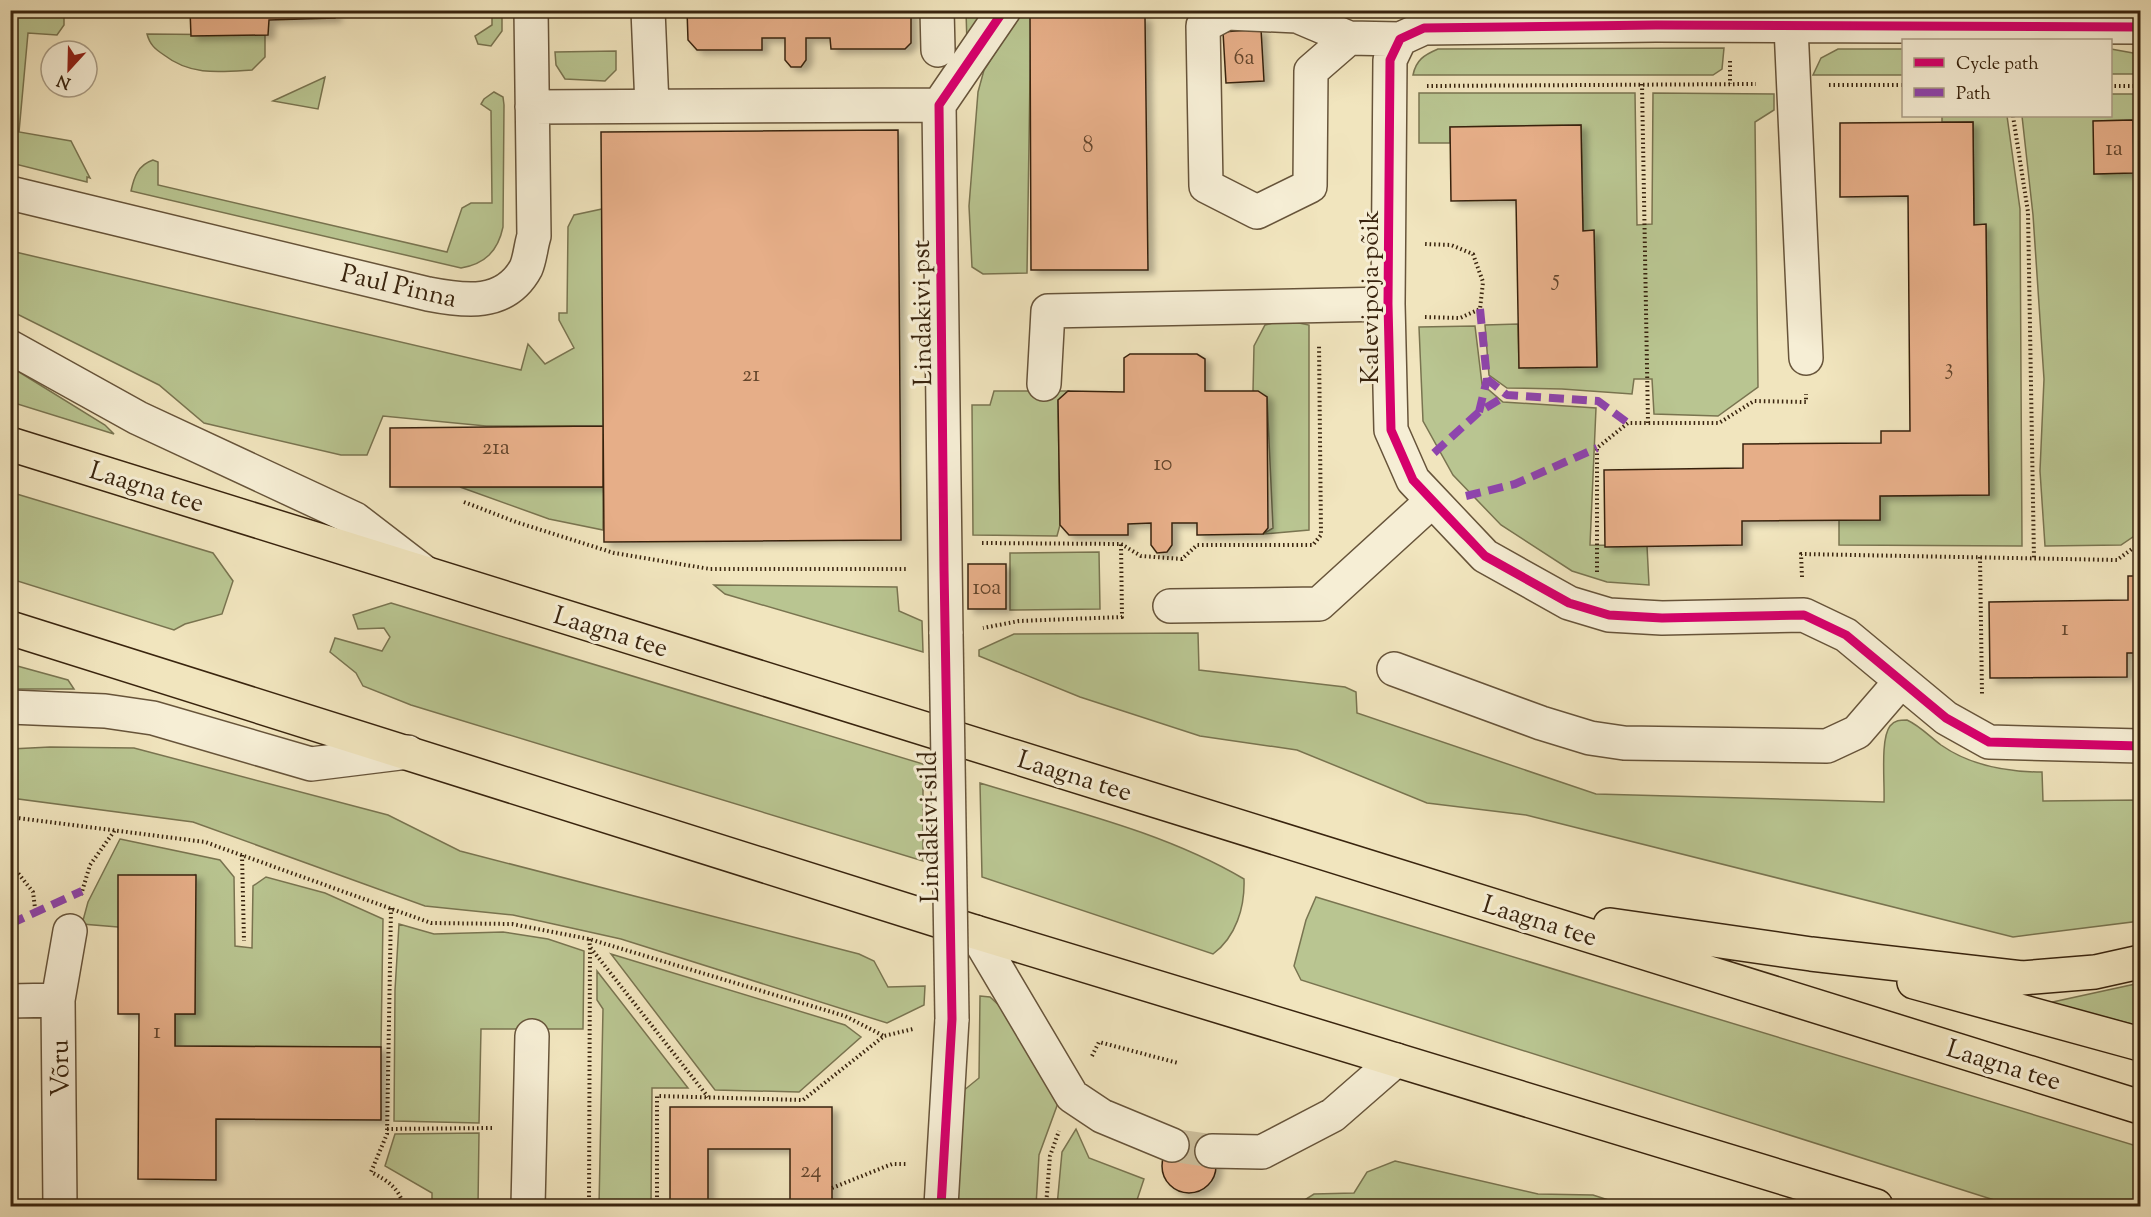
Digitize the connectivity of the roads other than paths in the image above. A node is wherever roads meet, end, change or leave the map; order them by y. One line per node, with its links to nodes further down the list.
1 (531, 10): 13 (street, Paul Pinna)
2 (648, 10): 12 (street)
3 (937, 10): 10 (street)
4 (1005, 10): 11 (street)
5 (1656, 18): 6 (street); 9 (street)
6 (1791, 27): 7 (street); 17 (street)
7 (2140, 27)
8 (1349, 38): 8 (street); 9 (street)
9 (1400, 39): 15 (street, Kalevipoja põik)
10 (938, 50)
11 (939, 105): 12 (street); 24 (street, Lindakivi pst)
12 (652, 106): 13 (street)
13 (532, 107): 14 (street, Paul Pinna)
14 (10, 193)
15 (1388, 310): 18 (street); 20 (street, Kalevipoja põik)
16 (10, 347): 21 (street)
17 (1806, 358)
18 (1044, 384)
19 (10, 444): 21 (main road, Laagna tee)
20 (1432, 501): 22 (street); 26 (street, Kalevipoja põik)
21 (426, 573): 30 (main road, Laagna tee)
22 (1170, 606)
23 (10, 628): 29 (main road)
24 (946, 634): 46 (street, Lindakivi sild, bridge)
25 (1394, 669): 26 (street)
26 (1901, 681): 28 (street, Kalevipoja põik)
27 (10, 707): 29 (street)
28 (2140, 746)
29 (408, 752): 32 (main road)
30 (1507, 910): 33 (main road); 40 (main road, Laagna tee)
31 (70, 931): 35 (street, Võru)
32 (975, 932): 39 (main road); 41 (street)
33 (1811, 954): 34 (main road); 38 (main road)
34 (2140, 962)
35 (58, 1000): 36 (street); 44 (street, Võru)
36 (10, 1001)
37 (532, 1036): 45 (street)
38 (2140, 1044)
39 (1396, 1060): 42 (main road); 43 (street)
40 (2140, 1107)
41 (1172, 1144)
42 (1690, 1148): 47 (main road); 48 (main road)
43 (1212, 1151)
44 (60, 1206)
45 (528, 1206)
46 (941, 1206)
47 (1800, 1206)
48 (1876, 1206)

